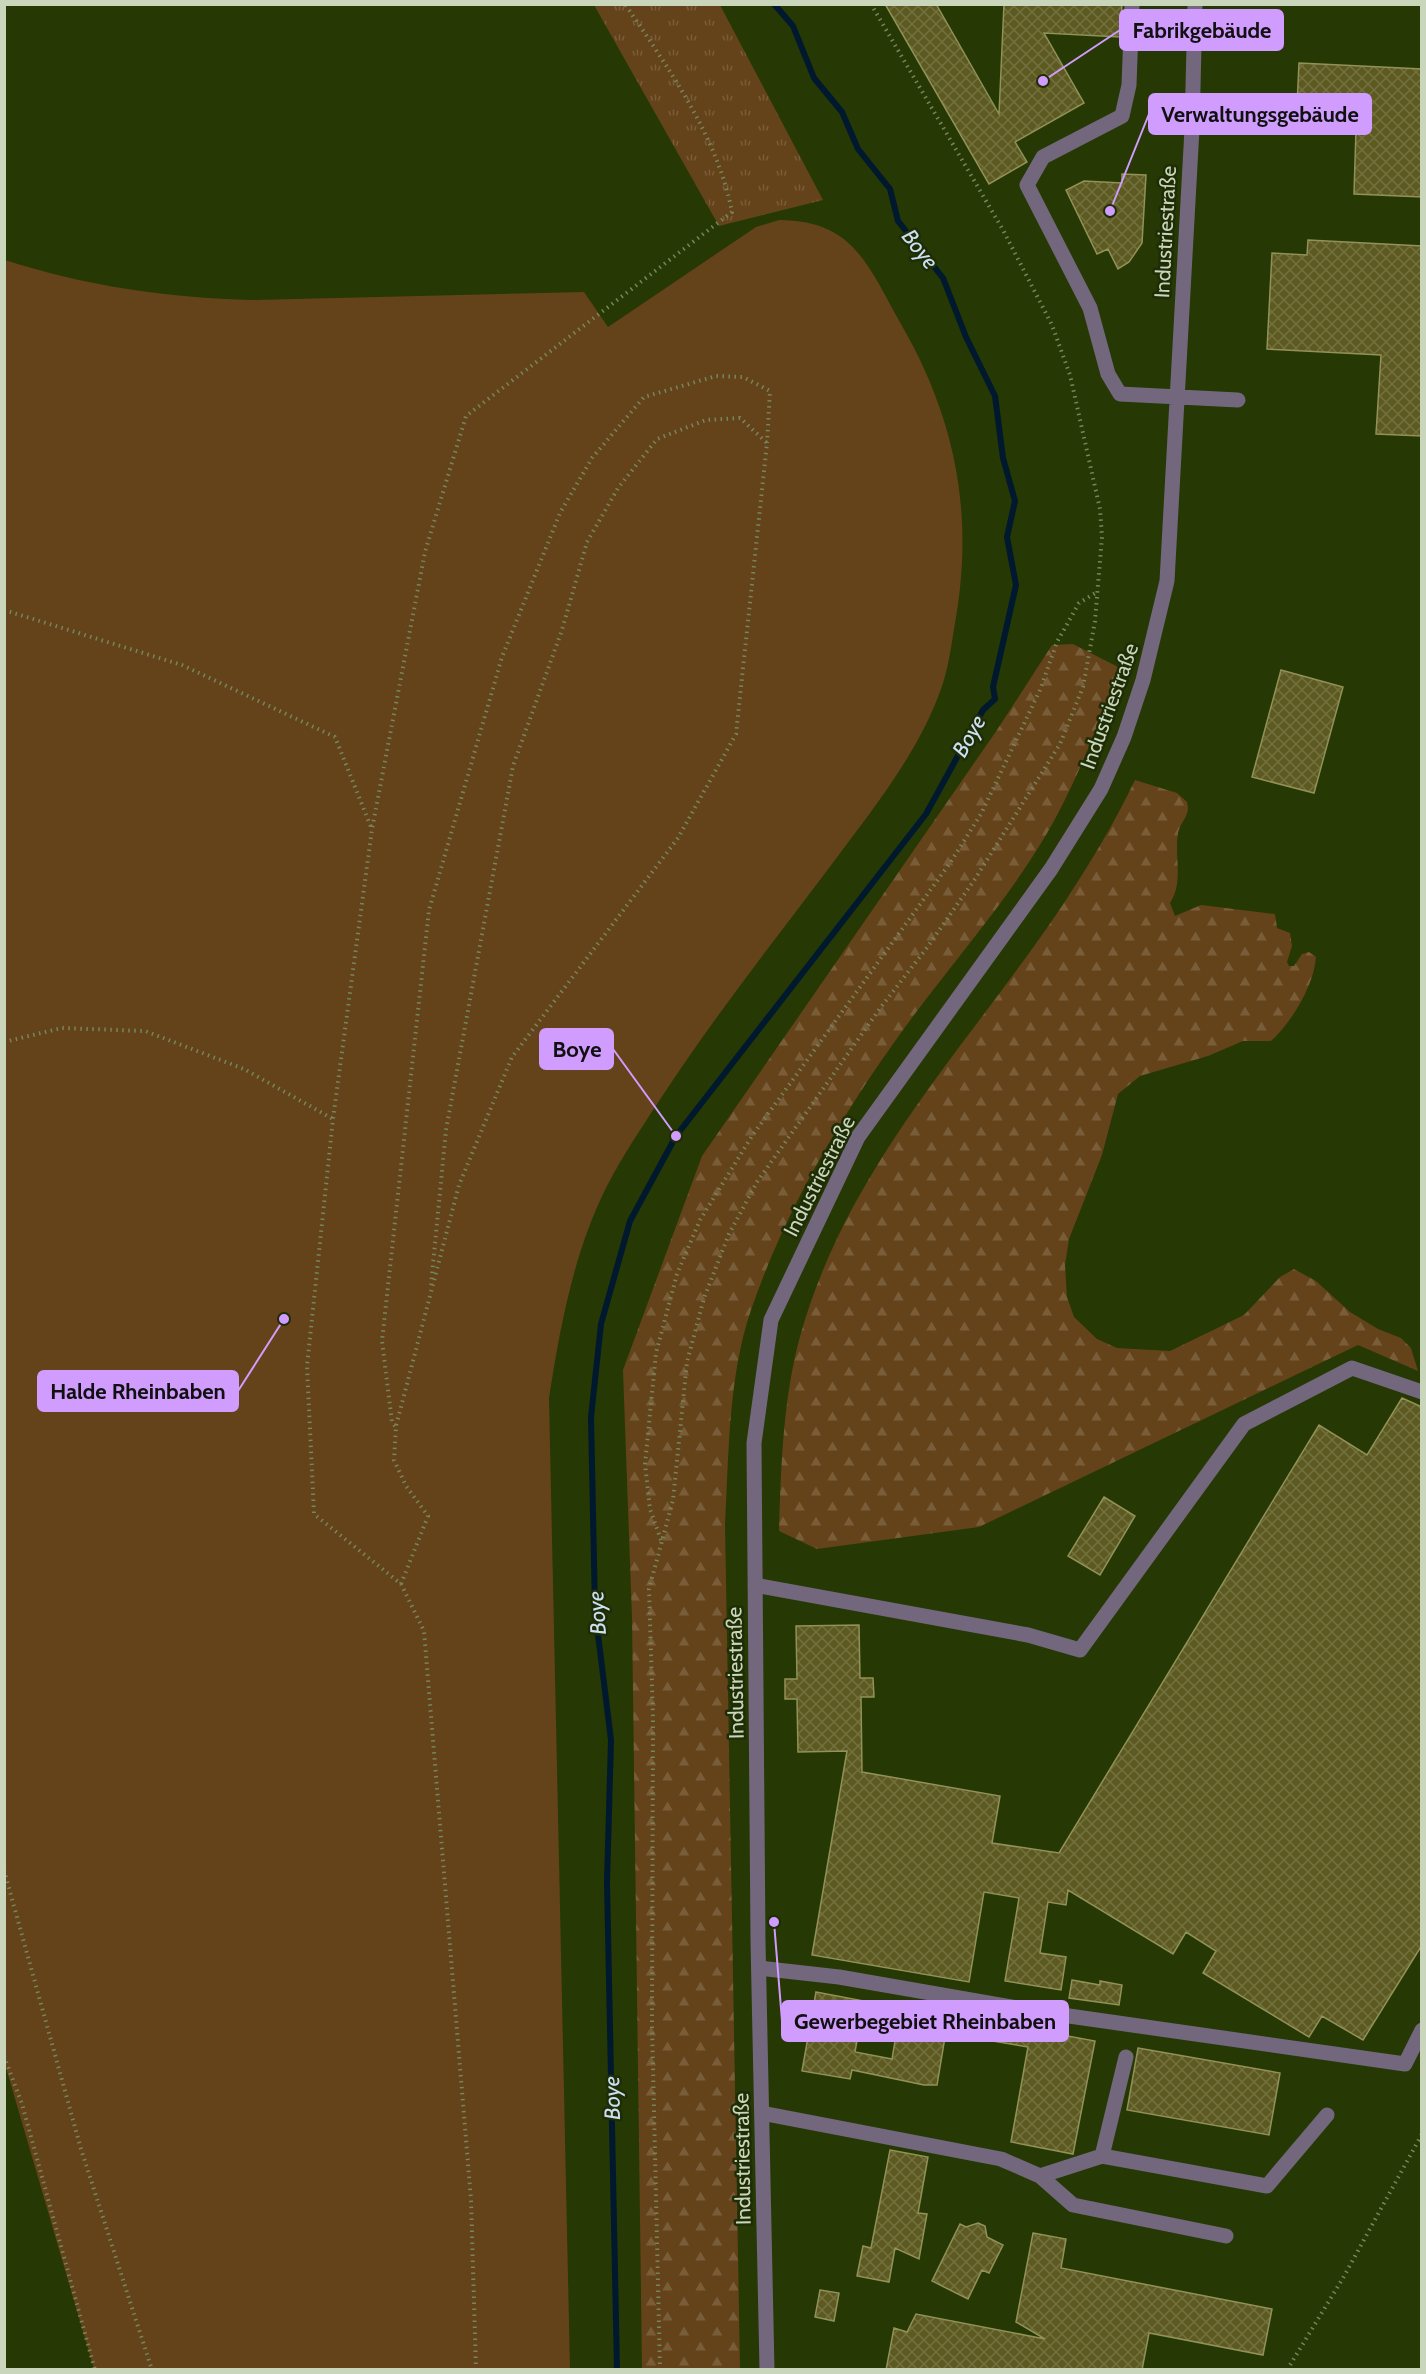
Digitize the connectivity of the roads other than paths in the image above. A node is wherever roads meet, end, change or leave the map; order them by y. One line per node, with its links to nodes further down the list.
1 (1132, 4): 3 (street)
2 (1195, 4): 3 (street, Industriestraße)
3 (1177, 398): 4 (street); 6 (street, Industriestraße)
4 (1238, 400)
5 (1422, 1392): 6 (street)
6 (755, 1585): 7 (street, Industriestraße)
7 (759, 1968): 8 (street); 10 (street, Industriestraße)
8 (1422, 2030)
9 (1126, 2057): 12 (street)
10 (762, 2113): 13 (street); 15 (street, Industriestraße)
11 (1327, 2115): 12 (street)
12 (1102, 2156): 13 (street)
13 (1040, 2176): 14 (street)
14 (1226, 2236)
15 (767, 2370)

